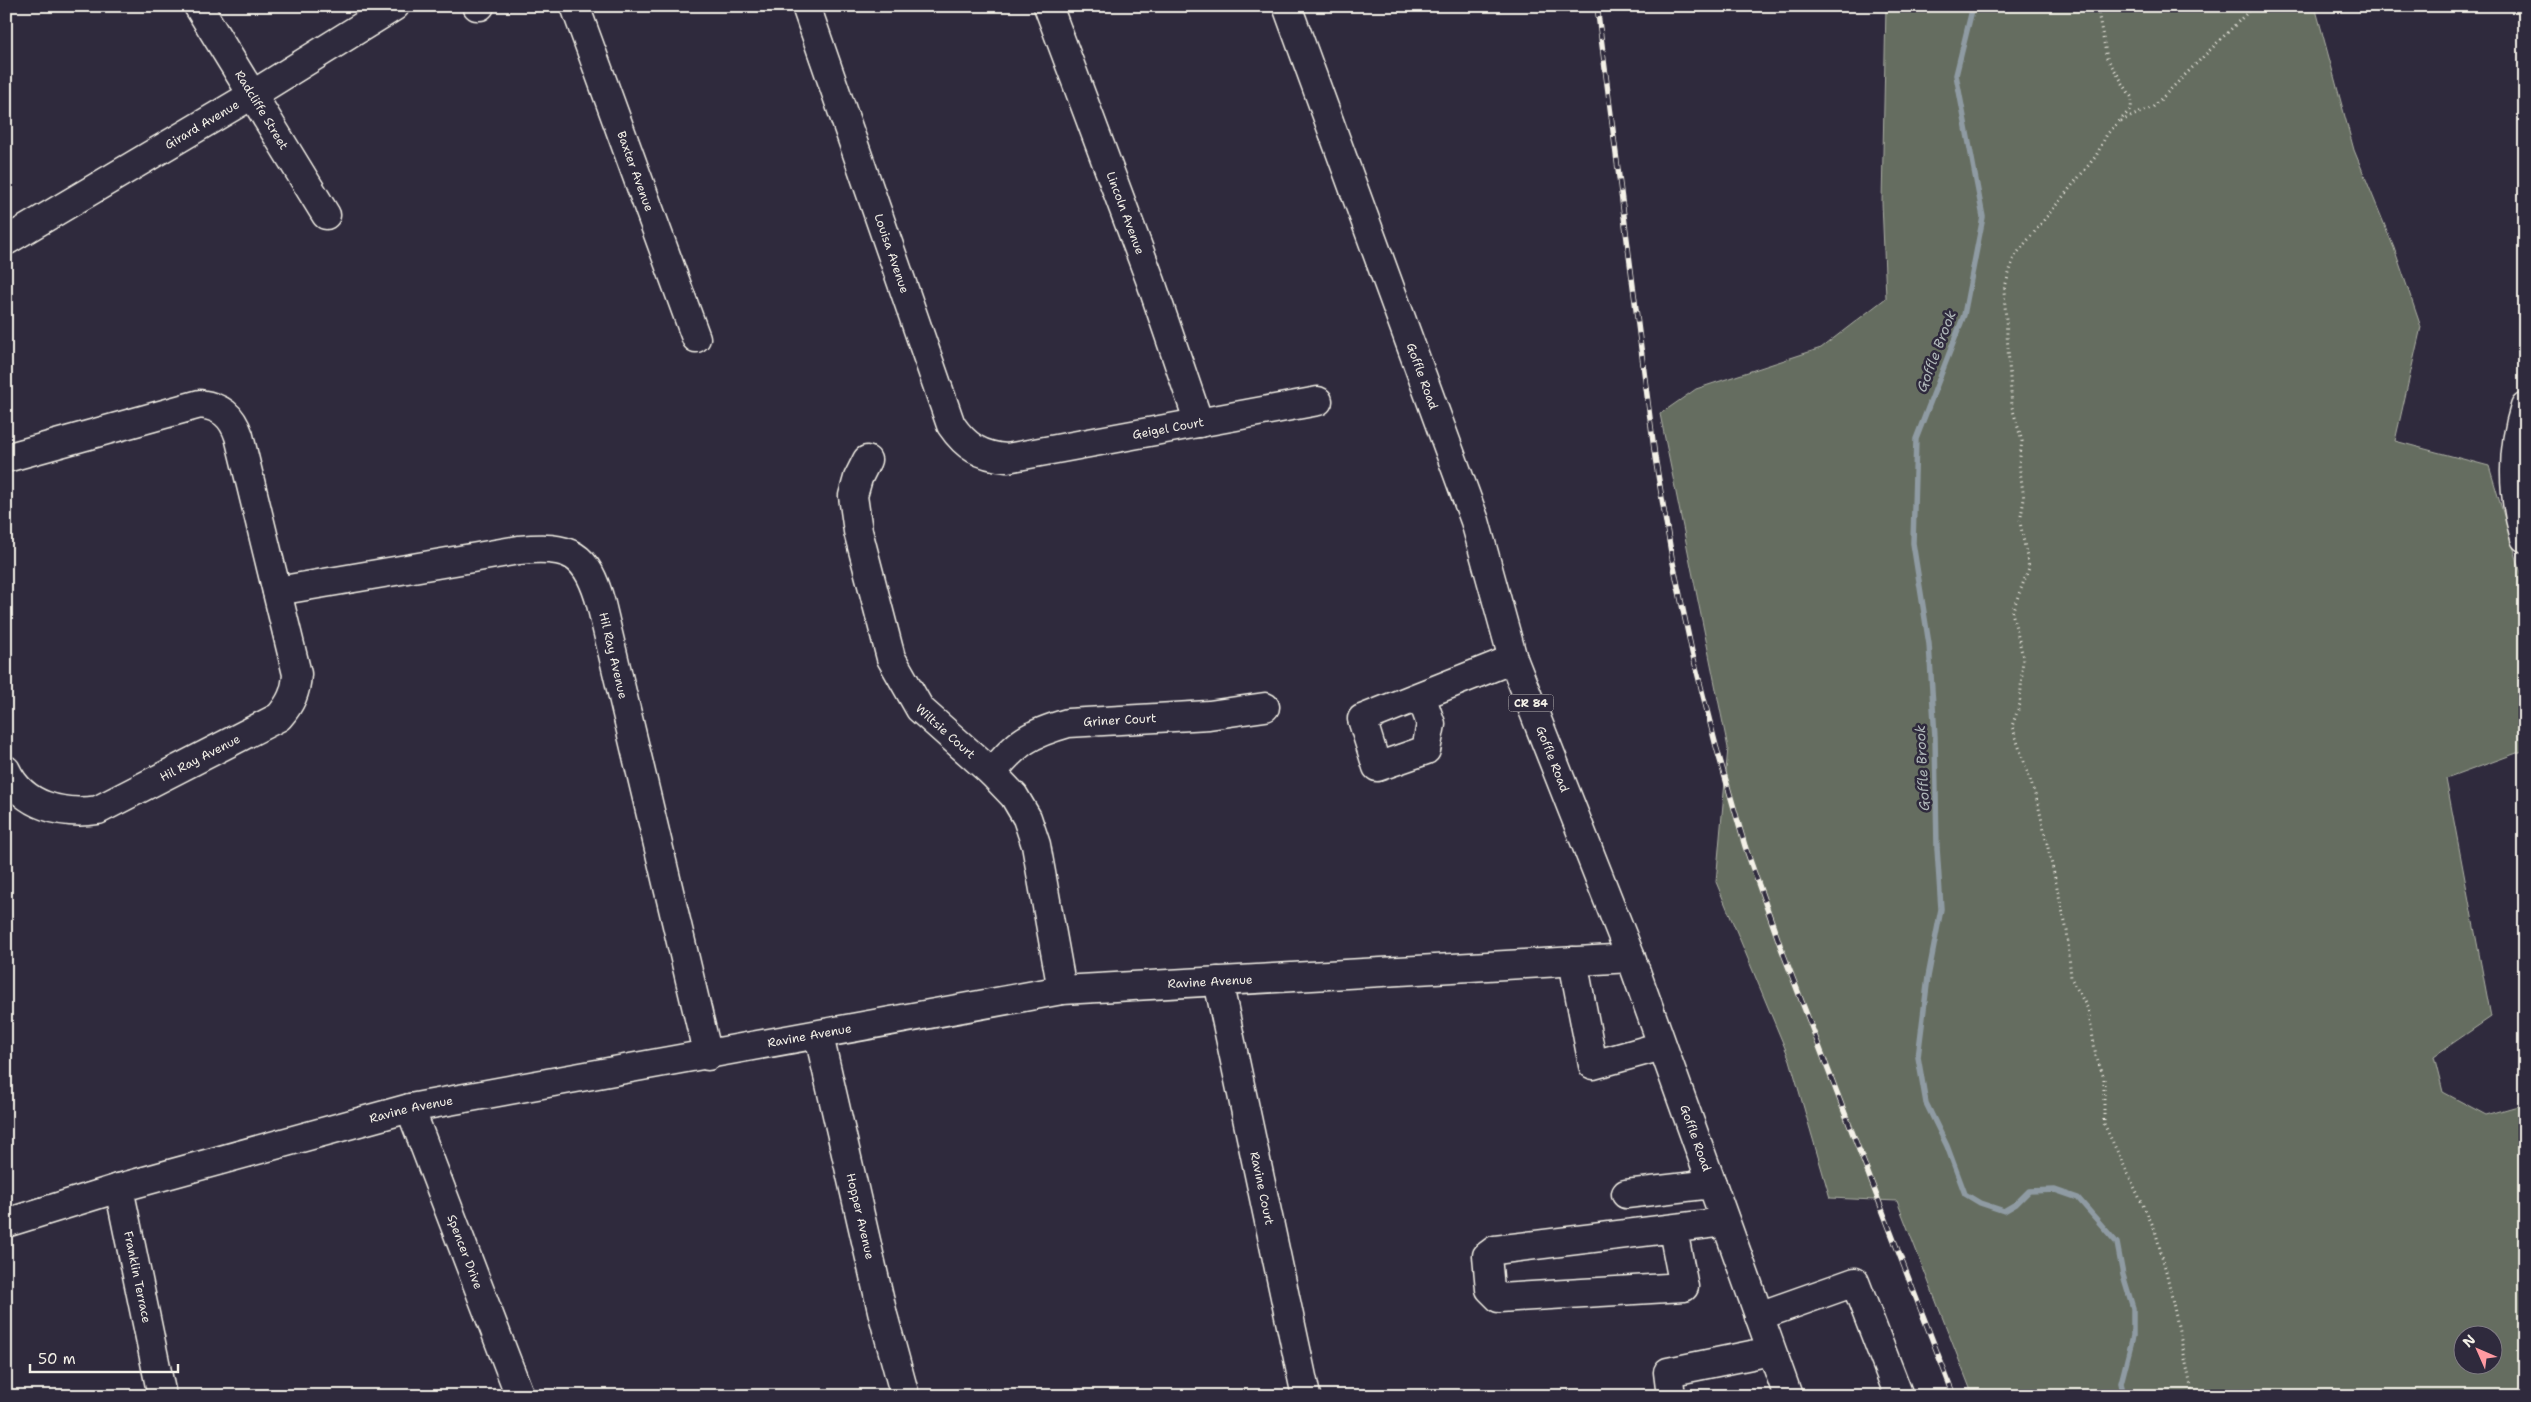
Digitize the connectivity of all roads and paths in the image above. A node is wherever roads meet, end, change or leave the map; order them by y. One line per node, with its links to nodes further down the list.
1 (198, 6): 9 (street, Radcliffe Street)
2 (394, 6): 9 (street, Girard Avenue)
3 (575, 6): 13 (street, Baxter Avenue)
4 (806, 6): 17 (street, Louisa Avenue)
5 (1048, 6): 16 (street, Lincoln Avenue)
6 (1287, 6): 22 (street, Goffle Road / CR 84)
7 (2092, 6): 10 (path)
8 (2258, 6): 10 (path)
9 (252, 95): 11 (street, Radcliffe Street); 12 (street, Girard Avenue)
10 (2119, 122): 50 (path)
11 (326, 215)
12 (6, 241)
13 (696, 338)
14 (1318, 401): 16 (street, Geigel Court)
15 (2525, 407): 20 (street)
16 (1199, 423): 17 (street, Geigel Court)
17 (1018, 456)
18 (6, 458): 21 (street, Hil Ray Avenue)
19 (867, 460): 26 (street, Wiltsie Court)
20 (2525, 538)
21 (277, 591): 25 (street, Hil Ray Avenue); 33 (street, Hil Ray Avenue)
22 (1513, 659): 23 (street); 27 (street, Goffle Road / CR 84)
23 (1421, 696)
24 (1265, 707): 26 (street, Griner Court)
25 (6, 770)
26 (992, 773): 30 (street, Wiltsie Court)
27 (1631, 958): 28 (street, Ravine Avenue); 32 (street, Goffle Road / CR 84)
28 (1574, 961): 29 (street, Ravine Avenue); 32 (street)
29 (1218, 982): 30 (street, Ravine Avenue); 46 (street, Ravine Court)
30 (1062, 990): 31 (street, Ravine Avenue)
31 (819, 1036): 33 (street, Ravine Avenue); 45 (street, Hopper Avenue)
32 (1662, 1046): 35 (street, Goffle Road / CR 84)
33 (708, 1056): 34 (street, Ravine Avenue)
34 (410, 1108): 36 (street, Ravine Avenue); 44 (street, Spencer Drive)
35 (1712, 1184): 37 (street); 38 (street, Goffle Road / CR 84)
36 (119, 1188): 39 (street, Ravine Avenue); 43 (street, Franklin Terrace)
37 (1626, 1194)
38 (1725, 1222): 40 (street); 41 (street, Goffle Road / CR 84)
39 (6, 1223)
40 (1673, 1230): 40 (street)
41 (1759, 1316): 42 (street, Goffle Road / CR 84); 49 (street)
42 (1772, 1351): 47 (street); 48 (street, Goffle Road / CR 84)
43 (162, 1396)
44 (520, 1396)
45 (905, 1396)
46 (1306, 1396)
47 (1671, 1396)
48 (1788, 1396)
49 (1899, 1396)
50 (2193, 1396)

